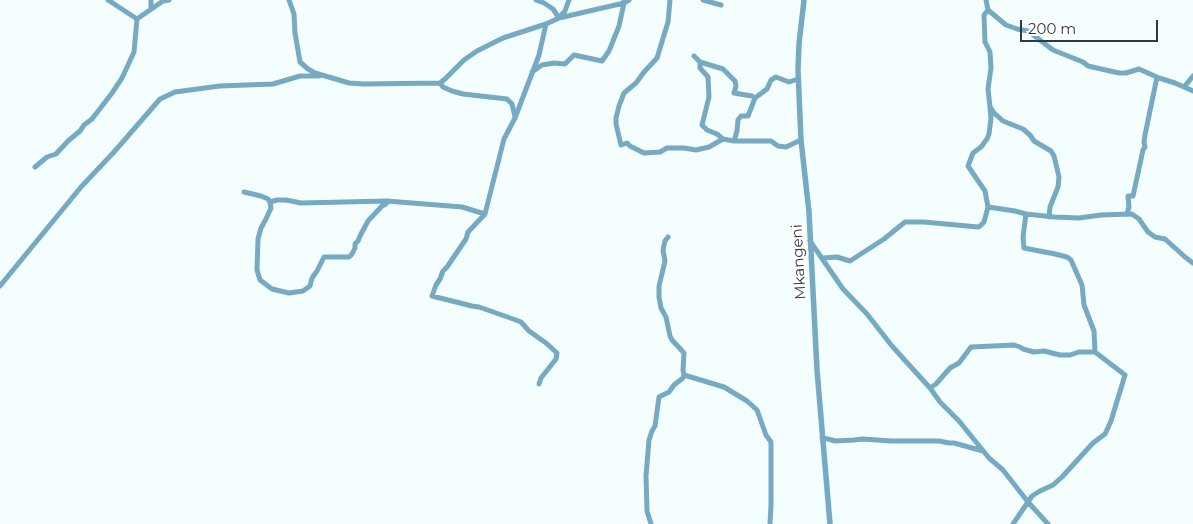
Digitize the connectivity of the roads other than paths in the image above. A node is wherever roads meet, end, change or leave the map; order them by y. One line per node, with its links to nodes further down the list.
1 (108, 0): 16 (street)
2 (151, 0): 13 (street)
3 (169, 0): 13 (street)
4 (289, 0): 21 (street)
5 (536, 0): 15 (street)
6 (569, 0): 15 (street)
7 (670, 0): 31 (street)
8 (703, 0): 12 (street)
9 (804, 0): 24 (street, Mkangeni)
10 (986, 0): 14 (street)
11 (626, 1): 15 (street); 20 (street)
12 (721, 5)
13 (151, 9): 16 (street)
14 (988, 10): 23 (street); 29 (street)
15 (559, 18): 17 (street)
16 (138, 19): 34 (street)
17 (546, 24): 20 (street); 25 (street)
18 (694, 56): 19 (street)
19 (700, 62): 28 (street); 31 (street)
20 (532, 72): 30 (street)
21 (327, 76): 25 (street); 47 (street)
22 (1193, 76): 26 (street)
23 (1157, 77): 26 (street); 41 (street)
24 (798, 79): 28 (street); 32 (street, Mkangeni)
25 (440, 83): 30 (street)
26 (1184, 87): 27 (street)
27 (1193, 91)
28 (755, 98): 33 (street)
29 (990, 107): 38 (street); 42 (street)
30 (516, 118): 39 (street)
31 (723, 139): 33 (street)
32 (801, 140): 33 (street); 44 (street, Mkangeni)
33 (734, 141)
34 (35, 167)
35 (244, 192): 37 (street)
36 (387, 201): 37 (street); 37 (street); 39 (street)
37 (270, 202)
38 (988, 207): 40 (street); 45 (street)
39 (485, 214): 50 (street)
40 (1026, 214): 42 (street); 48 (street)
41 (1126, 214): 42 (street); 46 (street)
42 (1048, 217)
43 (668, 237): 49 (street)
44 (810, 241): 45 (street); 52 (street, Mkangeni)
45 (823, 258): 51 (street)
46 (1193, 263)
47 (0, 286)
48 (1095, 352): 51 (street); 54 (street)
49 (684, 375): 55 (street); 56 (street)
50 (539, 384)
51 (930, 388): 53 (street)
52 (822, 438): 53 (street); 57 (street, Mkangeni)
53 (984, 451): 54 (street)
54 (1028, 502): 58 (street); 59 (street)
55 (651, 524)
56 (770, 524)
57 (830, 524)
58 (1013, 524)
59 (1048, 524)

